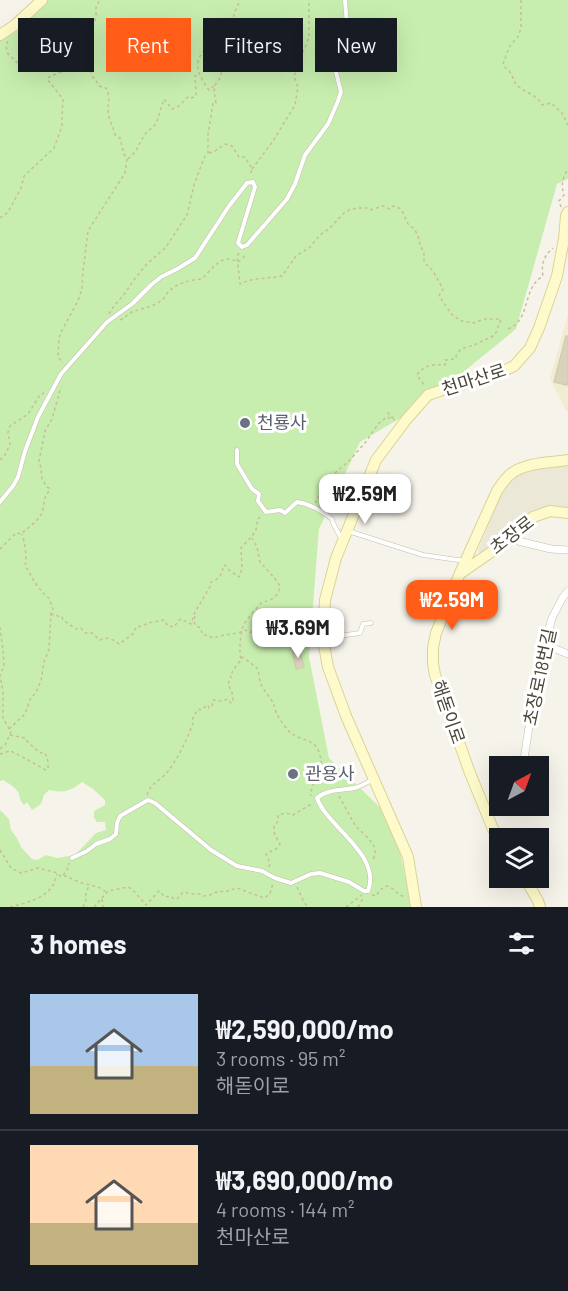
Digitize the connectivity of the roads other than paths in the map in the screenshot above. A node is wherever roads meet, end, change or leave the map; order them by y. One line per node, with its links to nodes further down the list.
1 (33, 0): 4 (lane)
2 (42, 0): 4 (street)
3 (345, 0): 9 (lane)
4 (28, 13): 5 (street)
5 (0, 35)
6 (565, 210): 11 (street, 천마산로)
7 (237, 450): 13 (lane)
8 (568, 460): 15 (street, 해돋이로)
9 (0, 502)
10 (568, 513): 12 (street, 초장로)
11 (348, 531): 13 (street, 천마산로); 15 (lane)
12 (510, 539): 14 (street); 16 (street, 초장로)
13 (344, 543): 19 (street, 천마산로)
14 (568, 550)
15 (466, 561): 16 (street, 해돋이로)
16 (460, 573): 24 (street, 해돋이로)
17 (568, 591): 20 (street, 초장로18번길)
18 (371, 623): 19 (lane)
19 (323, 636): 23 (street, 천마산로)
20 (546, 645): 21 (street); 22 (street, 초장로18번길)
21 (568, 654)
22 (525, 756)
23 (373, 780): 25 (lane); 27 (street, 천마산로)
24 (493, 828)
25 (72, 858)
26 (531, 888): 28 (street)
27 (416, 907)
28 (540, 907)

